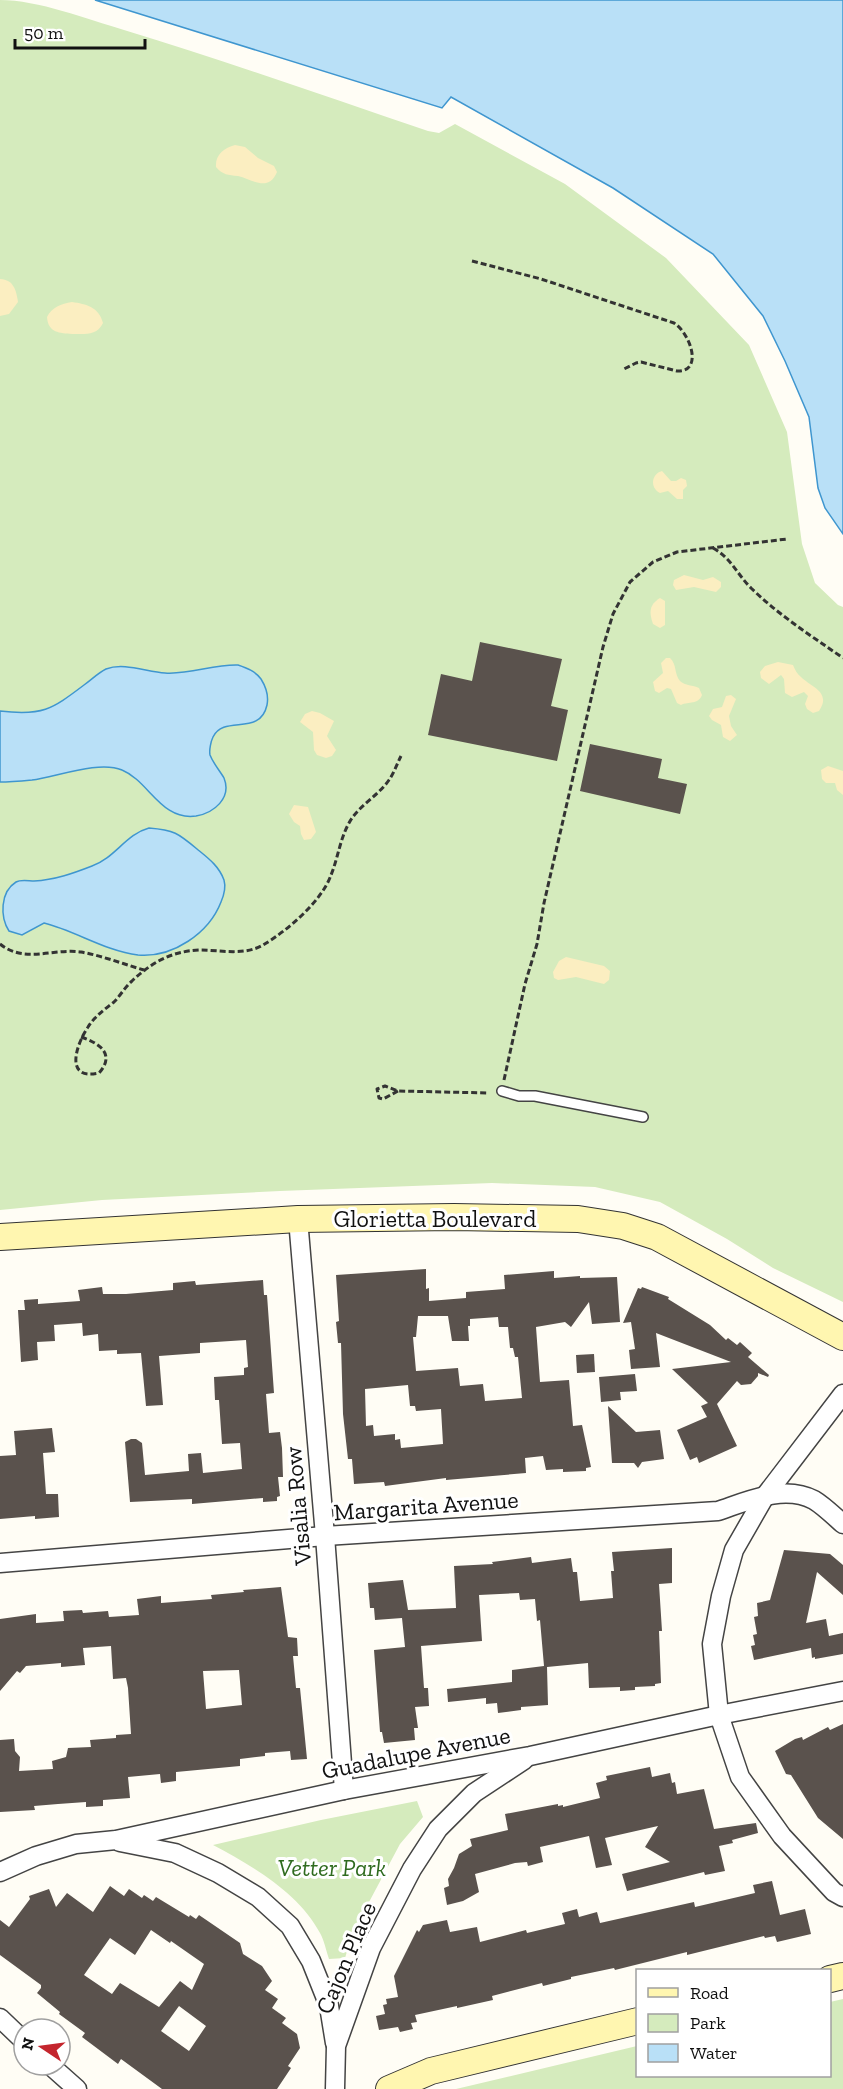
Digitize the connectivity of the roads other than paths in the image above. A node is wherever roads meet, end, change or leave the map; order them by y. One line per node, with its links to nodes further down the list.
1 (502, 1091): 2 (lane)
2 (643, 1117)
3 (297, 1219): 4 (street, Glorietta Boulevard); 5 (street, Glorietta Boulevard); 9 (street, Visalia Row)
4 (0, 1237)
5 (843, 1337)
6 (843, 1394): 7 (street)
7 (765, 1496): 8 (street, Margarita Avenue); 9 (street, Margarita Avenue); 12 (street)
8 (843, 1524)
9 (325, 1536): 10 (street, Margarita Avenue); 14 (street, Visalia Row)
10 (0, 1563)
11 (843, 1691): 12 (street, Guadalupe Avenue)
12 (719, 1715): 13 (street, Guadalupe Avenue); 17 (street)
13 (530, 1756): 14 (street, Guadalupe Avenue); 21 (street, Cajon Place)
14 (344, 1790): 15 (street, Guadalupe Avenue)
15 (76, 1844): 16 (street, Guadalupe Avenue); 21 (street)
16 (0, 1872)
17 (843, 1897)
18 (0, 2018): 20 (street)
19 (636, 2021): 25 (street)
20 (12, 2030)
21 (336, 2046): 24 (street, Cajon Place)
22 (64, 2077): 23 (street)
23 (77, 2089)
24 (335, 2089)
25 (389, 2089)

